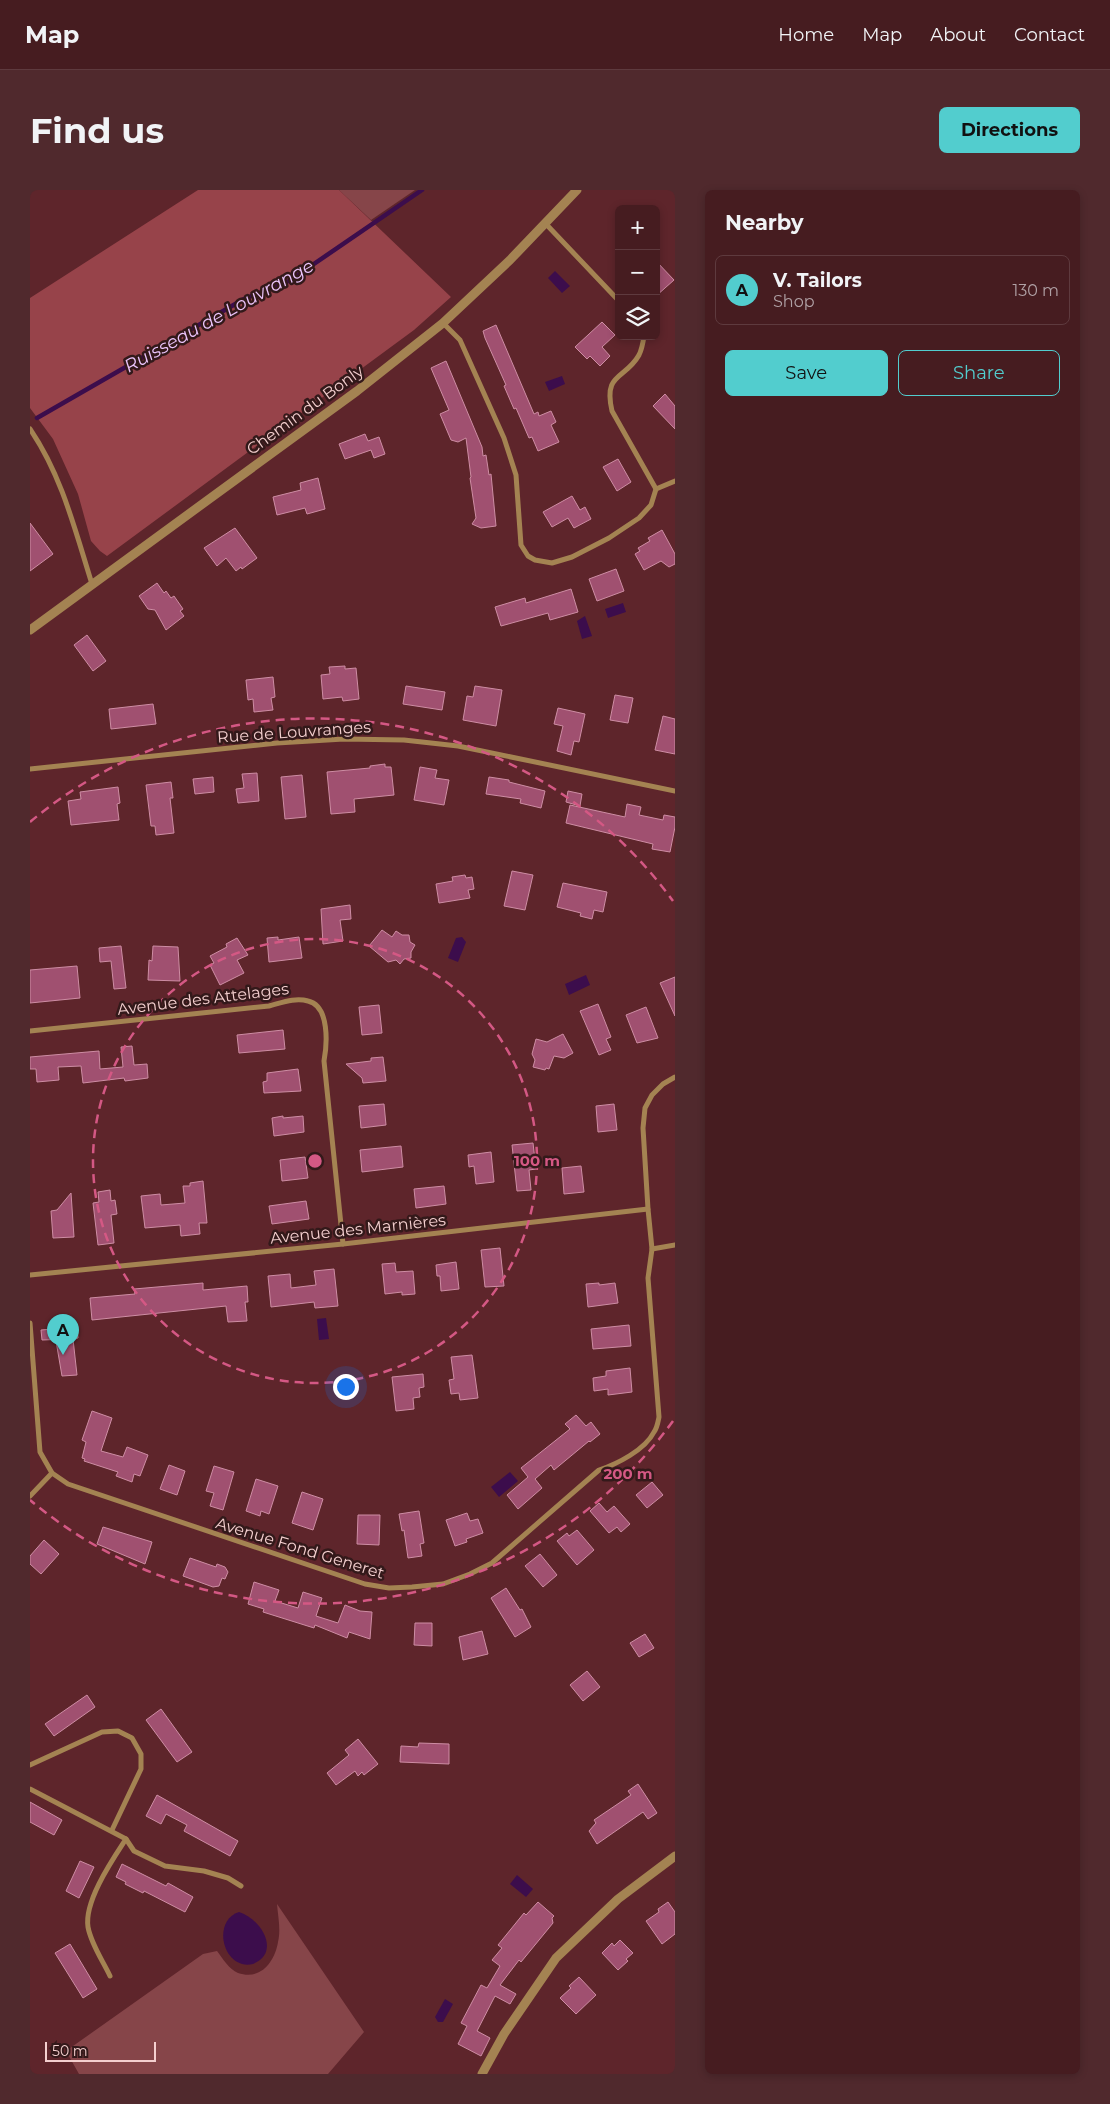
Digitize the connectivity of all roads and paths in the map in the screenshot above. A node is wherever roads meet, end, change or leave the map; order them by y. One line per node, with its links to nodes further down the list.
1 (572, 191): 2 (street, Chemin du Bonly)
2 (545, 224): 3 (street); 4 (street, Chemin du Bonly)
3 (615, 298)
4 (443, 323): 8 (street); 9 (street, Chemin du Bonly)
5 (643, 340): 8 (street)
6 (30, 429): 9 (street)
7 (675, 481): 8 (street)
8 (656, 489)
9 (92, 584): 10 (street, Chemin du Bonly)
10 (30, 630)
11 (30, 769): 12 (street, Rue de Louvranges)
12 (675, 791)
13 (30, 1031): 16 (street, Avenue des Attelages)
14 (675, 1077): 15 (street)
15 (648, 1209): 16 (street, Avenue des Marnières); 18 (street)
16 (343, 1244): 19 (street, Avenue des Marnières)
17 (675, 1245): 18 (street)
18 (652, 1249): 21 (street, Avenue Fond Generet)
19 (30, 1275)
20 (30, 1323): 21 (street)
21 (52, 1473): 22 (street)
22 (30, 1496)
23 (30, 1765): 25 (street)
24 (30, 1789): 25 (street)
25 (112, 1830): 26 (street)
26 (126, 1838): 28 (street); 29 (street)
27 (675, 1856): 30 (street)
28 (241, 1886)
29 (110, 1976)
30 (482, 2074)

